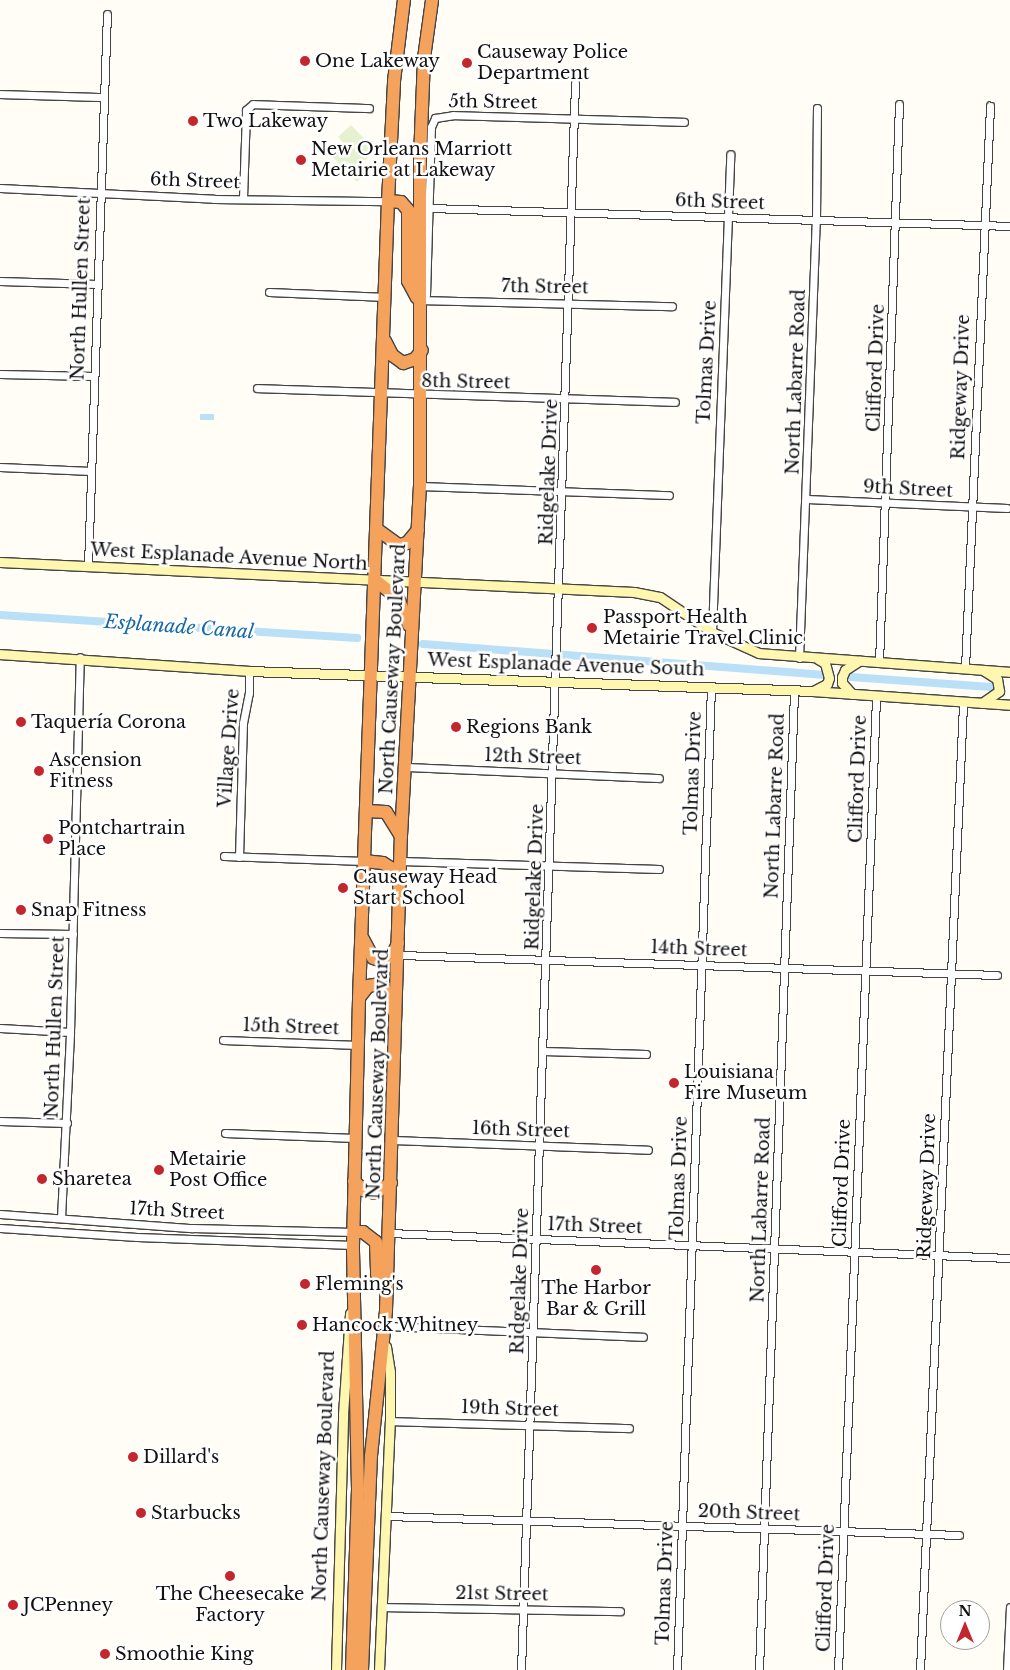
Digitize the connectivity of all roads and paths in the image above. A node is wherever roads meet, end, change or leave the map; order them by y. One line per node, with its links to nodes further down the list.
1 (404, 0): 17 (highway, North Causeway Boulevard)
2 (432, 0): 29 (highway, North Causeway Boulevard)
3 (107, 14): 6 (street, North Hullen Street)
4 (575, 83): 11 (street, Ridgelake Drive)
5 (0, 94): 6 (street)
6 (103, 97): 15 (street, North Hullen Street)
7 (900, 104): 22 (street, Clifford Drive)
8 (990, 106): 23 (street, Ridgeway Drive)
9 (369, 108): 16 (street)
10 (817, 108): 21 (street, North Labarre Road)
11 (574, 118): 12 (street, 5th Street); 18 (street, 5th Street); 19 (street, Ridgelake Drive)
12 (684, 122)
13 (730, 154): 20 (street, Tolmas Drive)
14 (0, 188): 15 (street, 6th Street)
15 (99, 192): 16 (street, 6th Street); 26 (street, North Hullen Street)
16 (243, 198): 17 (street, 6th Street)
17 (388, 201): 28 (highway, North Causeway Boulevard); 29 (highway)
18 (429, 208): 19 (street, 6th Street); 29 (street, 5th Street)
19 (573, 212): 20 (street, 6th Street); 30 (street, Ridgelake Drive)
20 (728, 217): 21 (street, 6th Street); 58 (street, Tolmas Drive)
21 (816, 220): 22 (street, 6th Street); 46 (street, North Labarre Road)
22 (893, 222): 23 (street, 6th Street); 47 (street, Clifford Drive)
23 (983, 225): 24 (street, 6th Street); 48 (street, Ridgeway Drive)
24 (1010, 226)
25 (0, 281): 26 (street)
26 (96, 284): 35 (street, North Hullen Street)
27 (269, 292): 28 (street)
28 (386, 297): 32 (highway, North Causeway Boulevard)
29 (422, 300): 30 (street, 7th Street); 33 (highway, North Causeway Boulevard)
30 (570, 302): 31 (street, 7th Street); 39 (street, Ridgelake Drive)
31 (672, 306)
32 (384, 339): 33 (highway); 37 (highway, North Causeway Boulevard)
33 (422, 344): 38 (highway, North Causeway Boulevard)
34 (0, 374): 35 (street)
35 (93, 376): 42 (street, North Hullen Street)
36 (257, 388): 37 (street, 8th Street)
37 (382, 394): 38 (street, 8th Street); 50 (highway, North Causeway Boulevard)
38 (421, 396): 39 (street, 8th Street); 43 (highway, North Causeway Boulevard)
39 (567, 399): 40 (street, 8th Street); 44 (street, Ridgelake Drive)
40 (675, 402)
41 (0, 468): 42 (street)
42 (91, 470): 53 (street, North Hullen Street)
43 (420, 486): 44 (street); 51 (highway, North Causeway Boulevard)
44 (563, 492): 45 (street); 56 (street, Ridgelake Drive)
45 (669, 495)
46 (807, 499): 47 (street, 9th Street); 61 (street, North Labarre Road)
47 (886, 503): 48 (street, 9th Street); 64 (street, Clifford Drive)
48 (971, 507): 49 (street, 9th Street); 65 (street, Ridgeway Drive)
49 (1007, 508)
50 (378, 530): 51 (highway); 54 (highway, North Causeway Boulevard)
51 (418, 530): 55 (highway, North Causeway Boulevard)
52 (0, 562): 53 (main road, West Esplanade Avenue North)
53 (88, 565): 54 (main road, West Esplanade Avenue North)
54 (376, 581): 55 (main road, West Esplanade Avenue North); 57 (highway); 69 (highway, North Causeway Boulevard)
55 (414, 582): 56 (main road, West Esplanade Avenue North); 57 (highway, North Causeway Boulevard)
56 (560, 587): 58 (main road, West Esplanade Avenue North); 71 (street, Ridgelake Drive)
57 (411, 629): 70 (highway, North Causeway Boulevard)
58 (712, 632): 61 (main road, West Esplanade Avenue North)
59 (0, 654): 60 (main road, West Esplanade Avenue South)
60 (80, 657): 67 (main road, West Esplanade Avenue South); 93 (street, North Hullen Street)
61 (799, 658): 62 (main road, West Esplanade Avenue North)
62 (816, 659): 63 (main road, West Esplanade Avenue North); 73 (main road)
63 (859, 661): 64 (main road, West Esplanade Avenue North); 75 (main road)
64 (880, 663): 65 (main road, West Esplanade Avenue North)
65 (965, 668): 66 (main road, West Esplanade Avenue North)
66 (982, 670): 68 (main road, West Esplanade Avenue North); 78 (main road)
67 (249, 671): 69 (main road, West Esplanade Avenue South); 86 (street, Village Drive)
68 (1010, 672)
69 (373, 673): 70 (main road, West Esplanade Avenue South); 83 (highway, North Causeway Boulevard)
70 (408, 675): 71 (main road, West Esplanade Avenue South); 80 (highway, North Causeway Boulevard)
71 (557, 681): 72 (main road, West Esplanade Avenue South); 81 (street, Ridgelake Drive)
72 (711, 688): 74 (main road, West Esplanade Avenue South); 98 (street, Tolmas Drive)
73 (812, 691): 74 (main road, West Esplanade Avenue South); 75 (main road, West Esplanade Avenue South)
74 (794, 692): 99 (street, North Labarre Road)
75 (852, 694): 76 (main road, West Esplanade Avenue South)
76 (876, 698): 77 (main road, West Esplanade Avenue South); 100 (street, Clifford Drive)
77 (963, 703): 78 (main road, West Esplanade Avenue South); 101 (street, Ridgeway Drive)
78 (981, 703): 79 (main road, West Esplanade Avenue South)
79 (1010, 705)
80 (405, 767): 81 (street, 12th Street); 84 (highway, North Causeway Boulevard)
81 (553, 773): 82 (street, 12th Street); 89 (street, Ridgelake Drive)
82 (659, 778)
83 (367, 811): 84 (highway); 87 (highway, North Causeway Boulevard)
84 (401, 836): 88 (highway, North Causeway Boulevard)
85 (224, 856): 86 (street)
86 (239, 856): 87 (street)
87 (364, 861): 91 (highway); 94 (highway, North Causeway Boulevard)
88 (401, 861): 89 (street); 91 (highway, North Causeway Boulevard)
89 (550, 866): 90 (street); 97 (street, Ridgelake Drive)
90 (658, 869)
91 (401, 886): 95 (highway, North Causeway Boulevard)
92 (0, 933): 93 (street)
93 (73, 934): 106 (street, North Hullen Street)
94 (362, 937): 95 (highway); 103 (highway, North Causeway Boulevard)
95 (400, 939): 96 (highway, North Causeway Boulevard)
96 (400, 955): 97 (street, 14th Street); 104 (highway, North Causeway Boulevard)
97 (547, 960): 98 (street, 14th Street); 109 (street, Ridgelake Drive)
98 (701, 964): 99 (street, 14th Street); 126 (street, Tolmas Drive)
99 (784, 967): 100 (street, 14th Street); 127 (street, North Labarre Road)
100 (865, 970): 101 (street, 14th Street); 128 (street, Clifford Drive)
101 (951, 973): 102 (street, 14th Street); 129 (street, Ridgeway Drive)
102 (997, 975)
103 (359, 998): 104 (highway); 108 (highway, North Causeway Boulevard)
104 (396, 1019): 115 (highway, North Causeway Boulevard)
105 (0, 1028): 106 (street)
106 (70, 1032): 112 (street, North Hullen Street)
107 (223, 1040): 108 (street, 15th Street)
108 (358, 1045): 114 (highway, North Causeway Boulevard)
109 (543, 1051): 110 (street); 116 (street, Ridgelake Drive)
110 (646, 1054)
111 (0, 1121): 112 (street)
112 (67, 1124): 121 (street, North Hullen Street)
113 (225, 1133): 114 (street)
114 (355, 1138): 118 (highway, North Causeway Boulevard)
115 (392, 1140): 116 (street, 16th Street); 119 (highway, North Causeway Boulevard)
116 (540, 1146): 117 (street, 16th Street); 125 (street, Ridgelake Drive)
117 (648, 1150)
118 (354, 1181): 119 (highway); 124 (highway, North Causeway Boulevard)
119 (391, 1183): 123 (highway, North Causeway Boulevard)
120 (0, 1214): 121 (street, 17th Street)
121 (61, 1218): 124 (street, 17th Street)
122 (0, 1228): 124 (street, 17th Street)
123 (389, 1233): 125 (street, 17th Street); 132 (highway, North Causeway Boulevard)
124 (353, 1238): 131 (highway, North Causeway Boulevard); 132 (highway)
125 (537, 1239): 126 (street, 17th Street); 134 (street, Ridgelake Drive)
126 (692, 1245): 127 (street, 17th Street); 142 (street, Tolmas Drive)
127 (774, 1248): 128 (street, 17th Street); 143 (street, North Labarre Road)
128 (855, 1250): 129 (street, 17th Street); 144 (street, Clifford Drive)
129 (939, 1255): 130 (street, 17th Street); 145 (street, Ridgeway Drive)
130 (1010, 1258)
131 (353, 1283): 147 (highway, North Causeway Boulevard); 153 (main road, North Causeway Boulevard)
132 (387, 1286): 133 (highway, North Causeway Boulevard)
133 (386, 1326): 134 (street); 136 (highway, North Causeway Boulevard)
134 (533, 1332): 135 (street); 138 (street, Ridgelake Drive)
135 (643, 1337)
136 (385, 1341): 137 (main road, North Causeway Boulevard); 147 (highway, North Causeway Boulevard)
137 (390, 1421): 138 (street, 19th Street); 140 (main road, North Causeway Boulevard)
138 (529, 1425): 139 (street, 19th Street); 141 (street, Ridgelake Drive)
139 (629, 1428)
140 (387, 1516): 141 (street, 20th Street); 148 (main road, North Causeway Boulevard)
141 (527, 1520): 142 (street, 20th Street); 150 (street, Ridgelake Drive)
142 (682, 1526): 143 (street, 20th Street); 156 (street, Tolmas Drive)
143 (764, 1529): 144 (street, 20th Street); 157 (street, North Labarre Road)
144 (844, 1530): 145 (street, 20th Street); 158 (street, Clifford Drive)
145 (927, 1534): 146 (street, 20th Street); 159 (street, Ridgeway Drive)
146 (959, 1535)
147 (360, 1594): 152 (highway, North Causeway Boulevard)
148 (382, 1607): 150 (street, 21st Street); 154 (main road, North Causeway Boulevard)
149 (1010, 1608): 160 (street)
150 (524, 1609): 151 (street, 21st Street); 155 (street, Ridgelake Drive)
151 (620, 1611)
152 (355, 1669)
153 (336, 1670)
154 (379, 1670)
155 (521, 1670)
156 (677, 1670)
157 (759, 1670)
158 (838, 1670)
159 (920, 1670)
160 (1007, 1670)

